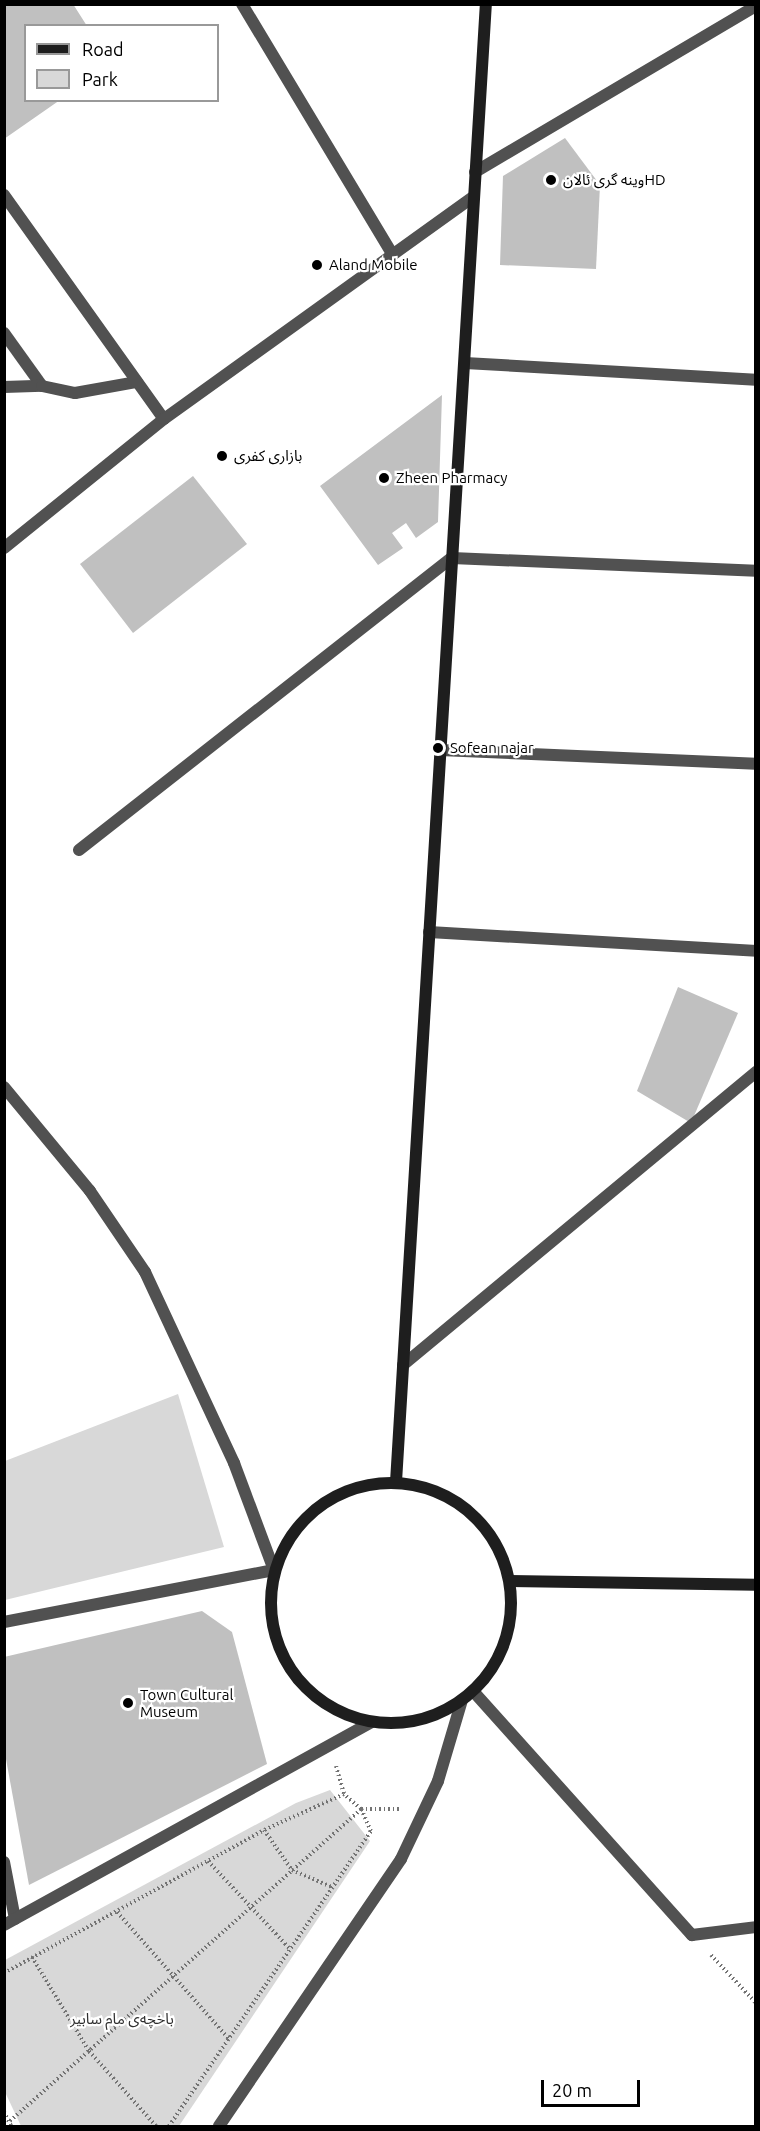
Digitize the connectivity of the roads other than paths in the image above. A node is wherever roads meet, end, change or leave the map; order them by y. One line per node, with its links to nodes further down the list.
1 (242, 4): 7 (street)
2 (486, 4): 4 (main road)
3 (756, 6): 4 (street)
4 (475, 172): 6 (main road)
5 (4, 195): 11 (street)
6 (472, 198): 7 (street); 9 (main road)
7 (393, 255): 14 (street)
8 (4, 333): 12 (street)
9 (465, 363): 10 (street); 16 (main road)
10 (756, 380)
11 (137, 382): 12 (street); 14 (street)
12 (42, 386): 13 (street)
13 (4, 387)
14 (164, 419): 15 (street)
15 (4, 548)
16 (452, 558): 17 (street); 18 (main road); 20 (street)
17 (756, 572)
18 (440, 750): 19 (street); 21 (main road)
19 (756, 764)
20 (79, 850)
21 (429, 932): 22 (street); 25 (main road)
22 (756, 951)
23 (756, 1072): 25 (street)
24 (4, 1087): 27 (street)
25 (403, 1365): 26 (main road)
26 (396, 1482): 27 (main road); 28 (main road)
27 (274, 1570): 30 (street); 33 (main road)
28 (510, 1581): 29 (main road); 31 (main road)
29 (756, 1586)
30 (4, 1622)
31 (473, 1691): 32 (main road); 36 (street)
32 (462, 1700): 33 (main road); 37 (street)
33 (372, 1722): 35 (street)
34 (4, 1862): 35 (street)
35 (10, 1922)
36 (756, 1927)
37 (219, 2127)

